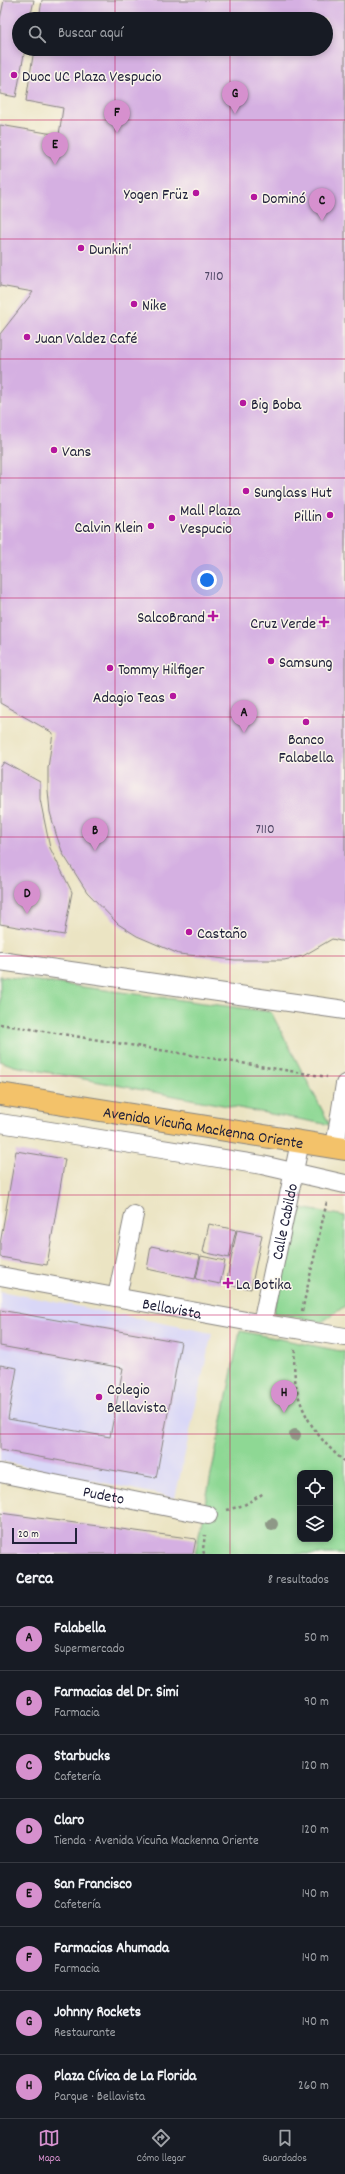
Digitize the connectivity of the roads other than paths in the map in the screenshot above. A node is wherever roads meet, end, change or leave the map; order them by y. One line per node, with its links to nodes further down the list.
1 (0, 961): 2 (street)
2 (345, 1010)
3 (338, 1081): 9 (street)
4 (0, 1082): 6 (main road, Avenida Vicuña Mackenna Oriente)
5 (0, 1094): 6 (main road, Avenida Vicuña Mackenna Oriente)
6 (61, 1103): 8 (main road, Avenida Vicuña Mackenna Oriente)
7 (0, 1123): 10 (street)
8 (300, 1142): 9 (main road, Avenida Vicuña Mackenna Oriente); 10 (street, Calle Cabildo)
9 (340, 1148)
10 (295, 1172): 11 (street); 15 (street, Calle Cabildo)
11 (345, 1184)
12 (134, 1215): 14 (street)
13 (0, 1276): 14 (street, Bellavista)
14 (117, 1297): 15 (street, Bellavista)
15 (262, 1324): 16 (street, Bellavista)
16 (345, 1337)
17 (0, 1473): 18 (street, Pudeto)
18 (208, 1515)

